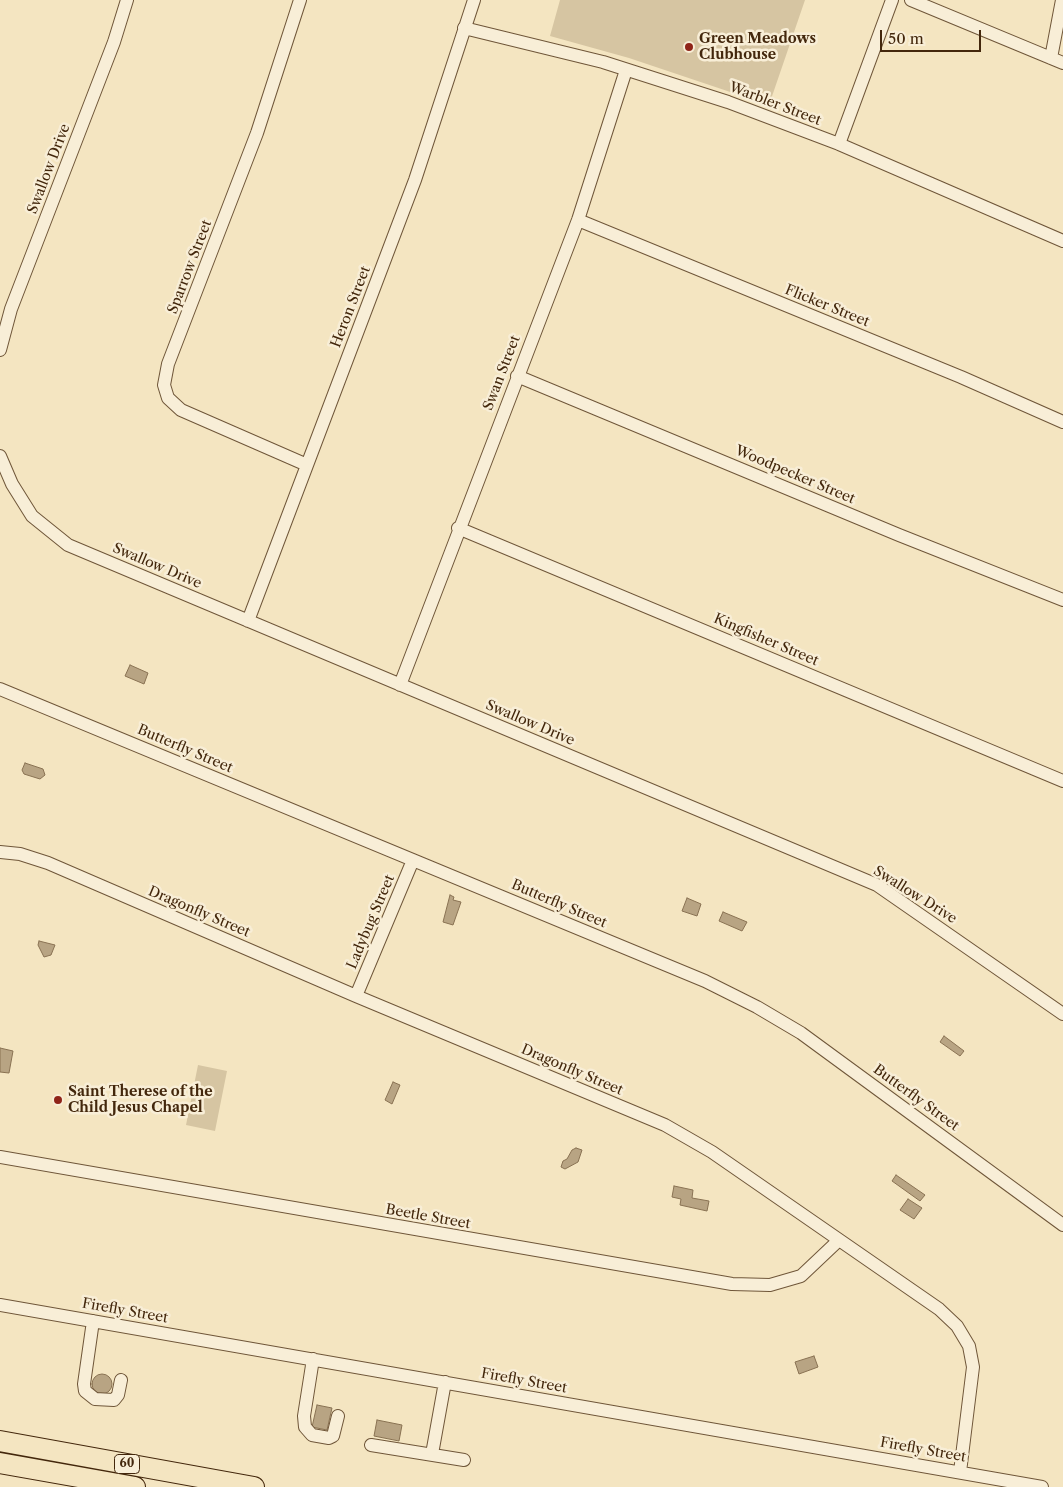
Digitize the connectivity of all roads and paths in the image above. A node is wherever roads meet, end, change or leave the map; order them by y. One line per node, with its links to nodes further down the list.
1 (127, 0): 13 (street, Swallow Drive)
2 (300, 0): 17 (street, Sparrow Street)
3 (474, 0): 7 (street, Heron Street)
4 (892, 0): 10 (street)
5 (911, 0): 8 (street)
6 (1062, 0): 8 (street)
7 (464, 28): 9 (street, Warbler Street); 17 (street, Heron Street)
8 (1057, 61)
9 (626, 70): 10 (street, Warbler Street); 11 (street, Swan Street)
10 (839, 144): 12 (street, Warbler Street)
11 (578, 220): 14 (street, Swan Street); 15 (street, Flicker Street)
12 (1063, 241)
13 (0, 350)
14 (517, 376): 18 (street, Swan Street); 19 (street, Woodpecker Street)
15 (1063, 422)
16 (0, 456): 20 (street, Swallow Drive)
17 (306, 465): 20 (street, Heron Street)
18 (458, 528): 21 (street, Swan Street); 23 (street, Kingfisher Street)
19 (1063, 600)
20 (248, 621): 21 (street, Swallow Drive)
21 (400, 685): 27 (street, Swallow Drive)
22 (0, 689): 25 (street, Butterfly Street)
23 (1063, 781)
24 (0, 852): 26 (street, Dragonfly Street)
25 (413, 860): 26 (street, Ladybug Street); 29 (street, Butterfly Street)
26 (356, 996): 30 (street, Dragonfly Street)
27 (1063, 1014)
28 (0, 1157): 30 (street, Beetle Street)
29 (1063, 1224)
30 (838, 1241): 42 (street, Dragonfly Street)
31 (0, 1306): 32 (street, Firefly Street)
32 (93, 1321): 33 (street, Firefly Street); 34 (street)
33 (313, 1359): 35 (street, Firefly Street); 36 (street)
34 (121, 1380)
35 (445, 1382): 39 (street); 42 (street, Firefly Street)
36 (338, 1416)
37 (0, 1442): 44 (main road, 60)
38 (371, 1445): 39 (street)
39 (432, 1454): 40 (street)
40 (464, 1460)
41 (0, 1463): 43 (main road, 60)
42 (960, 1472): 45 (street, Firefly Street)
43 (136, 1487)
44 (254, 1487)
45 (1042, 1487)

